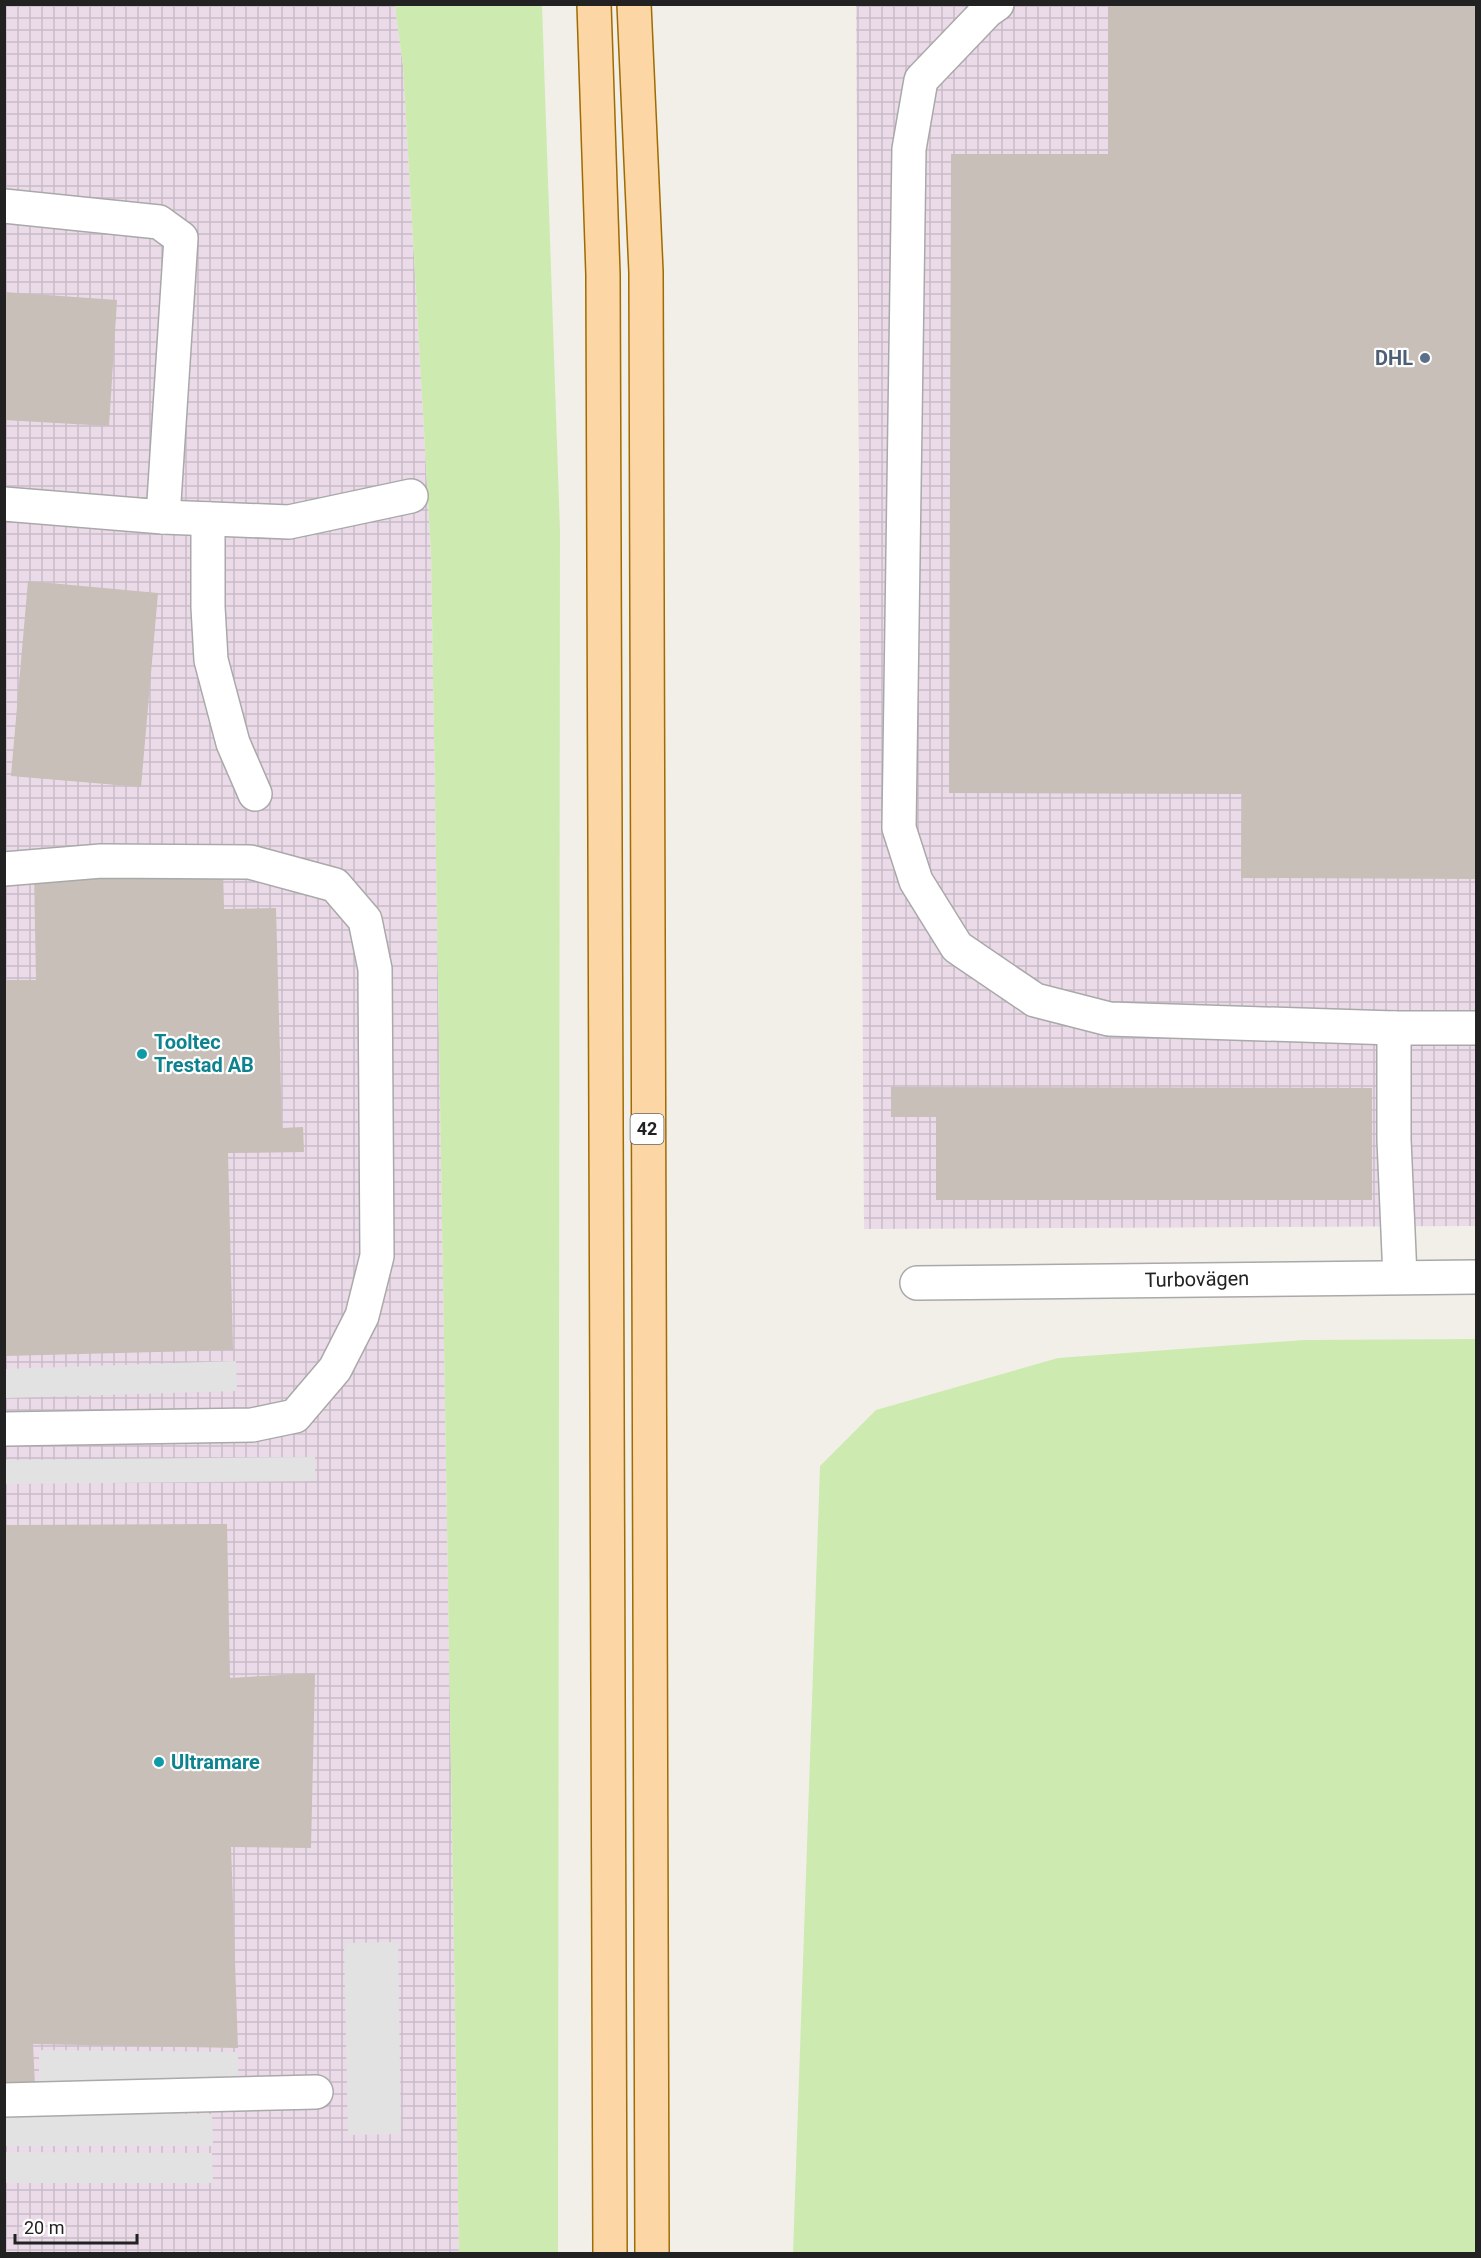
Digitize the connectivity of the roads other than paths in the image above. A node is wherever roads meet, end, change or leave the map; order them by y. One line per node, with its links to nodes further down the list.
1 (594, 4): 19 (main road, 42)
2 (634, 4): 20 (main road, 42)
3 (997, 4): 11 (street)
4 (4, 206): 7 (street)
5 (411, 496): 8 (street)
6 (4, 504): 7 (street)
7 (163, 518): 8 (street)
8 (208, 519): 9 (street)
9 (255, 795)
10 (4, 869): 16 (street)
11 (1394, 1028): 12 (street); 13 (street)
12 (1476, 1028)
13 (1400, 1277): 14 (street, Turbovägen); 15 (street, Turbovägen)
14 (1476, 1277)
15 (917, 1283)
16 (4, 1429)
17 (316, 2092): 18 (street)
18 (4, 2100)
19 (610, 2253)
20 (652, 2253)

